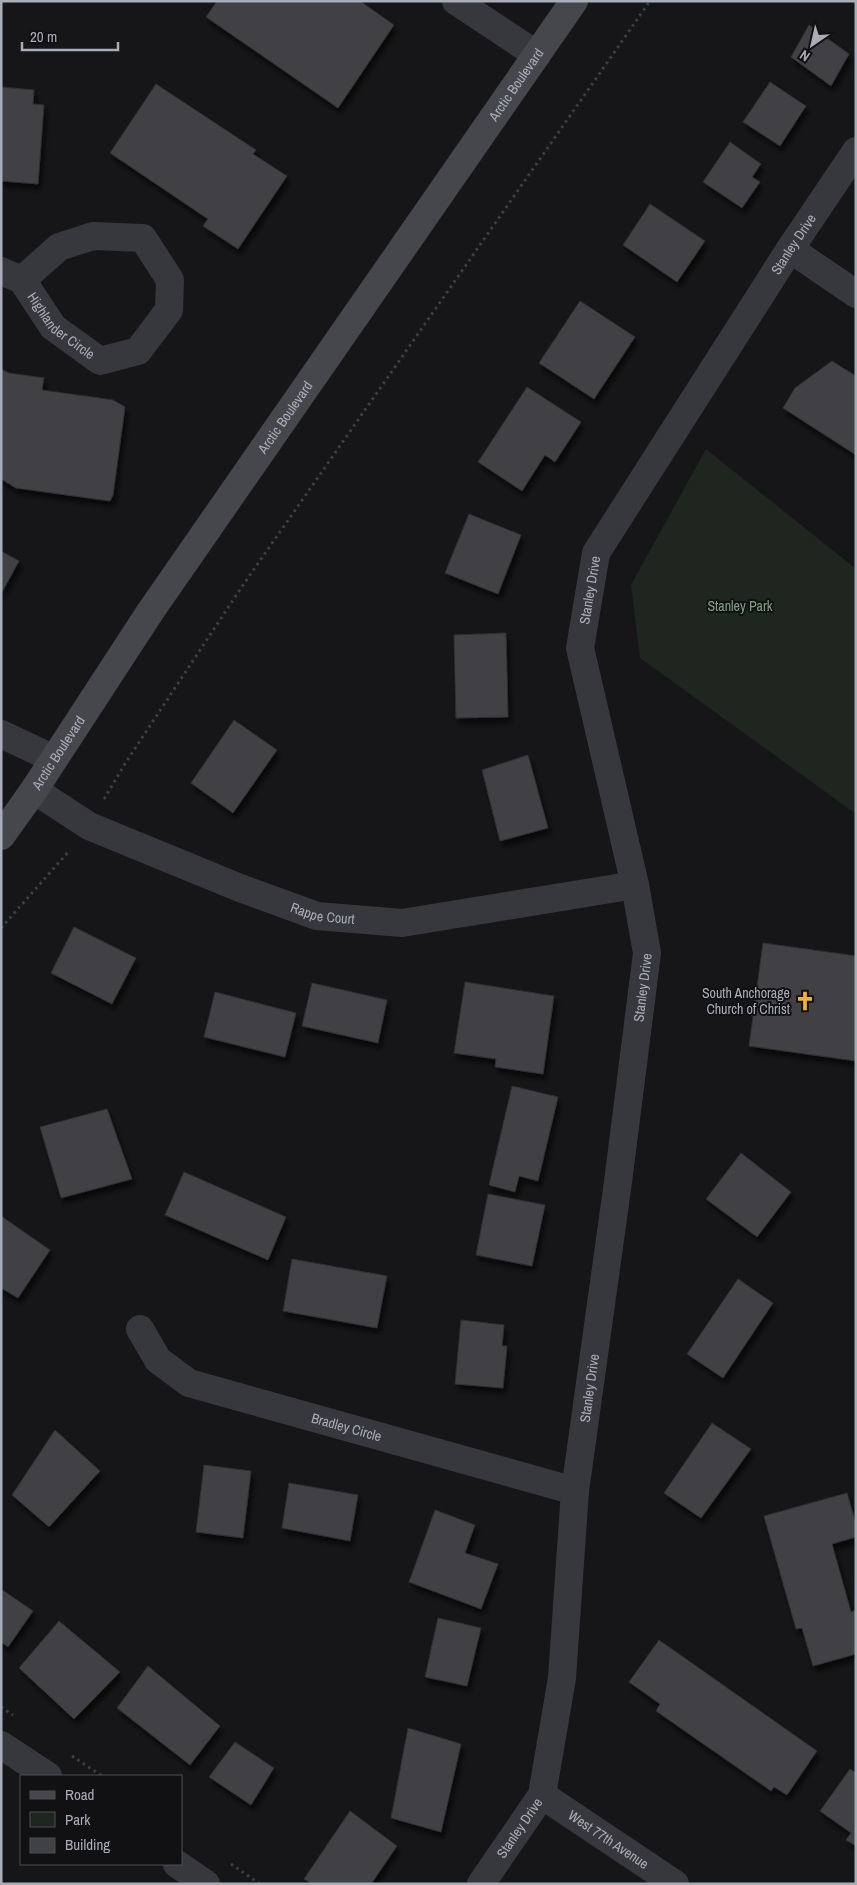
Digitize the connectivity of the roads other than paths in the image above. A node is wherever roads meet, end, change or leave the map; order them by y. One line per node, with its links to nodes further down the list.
1 (456, 1): 3 (street)
2 (574, 1): 3 (main road, Arctic Boulevard)
3 (537, 55): 9 (main road, Arctic Boulevard)
4 (856, 152): 5 (street, Stanley Drive)
5 (790, 249): 7 (street); 12 (street, Stanley Drive)
6 (12, 276): 6 (street, Highlander Circle)
7 (856, 294)
8 (1, 734): 9 (street)
9 (54, 758): 10 (main road, Arctic Boulevard)
10 (34, 790): 11 (main road, Arctic Boulevard); 12 (street, Rappe Court)
11 (4, 825)
12 (635, 885): 14 (street, Stanley Drive)
13 (140, 1329): 14 (street, Bradley Circle)
14 (575, 1491): 17 (street, Stanley Drive)
15 (1, 1745): 16 (street)
16 (46, 1775)
17 (542, 1795): 20 (street, Stanley Drive); 21 (street, West 77th Avenue)
18 (178, 1865): 19 (street)
19 (206, 1884)
20 (481, 1884)
21 (675, 1884)

